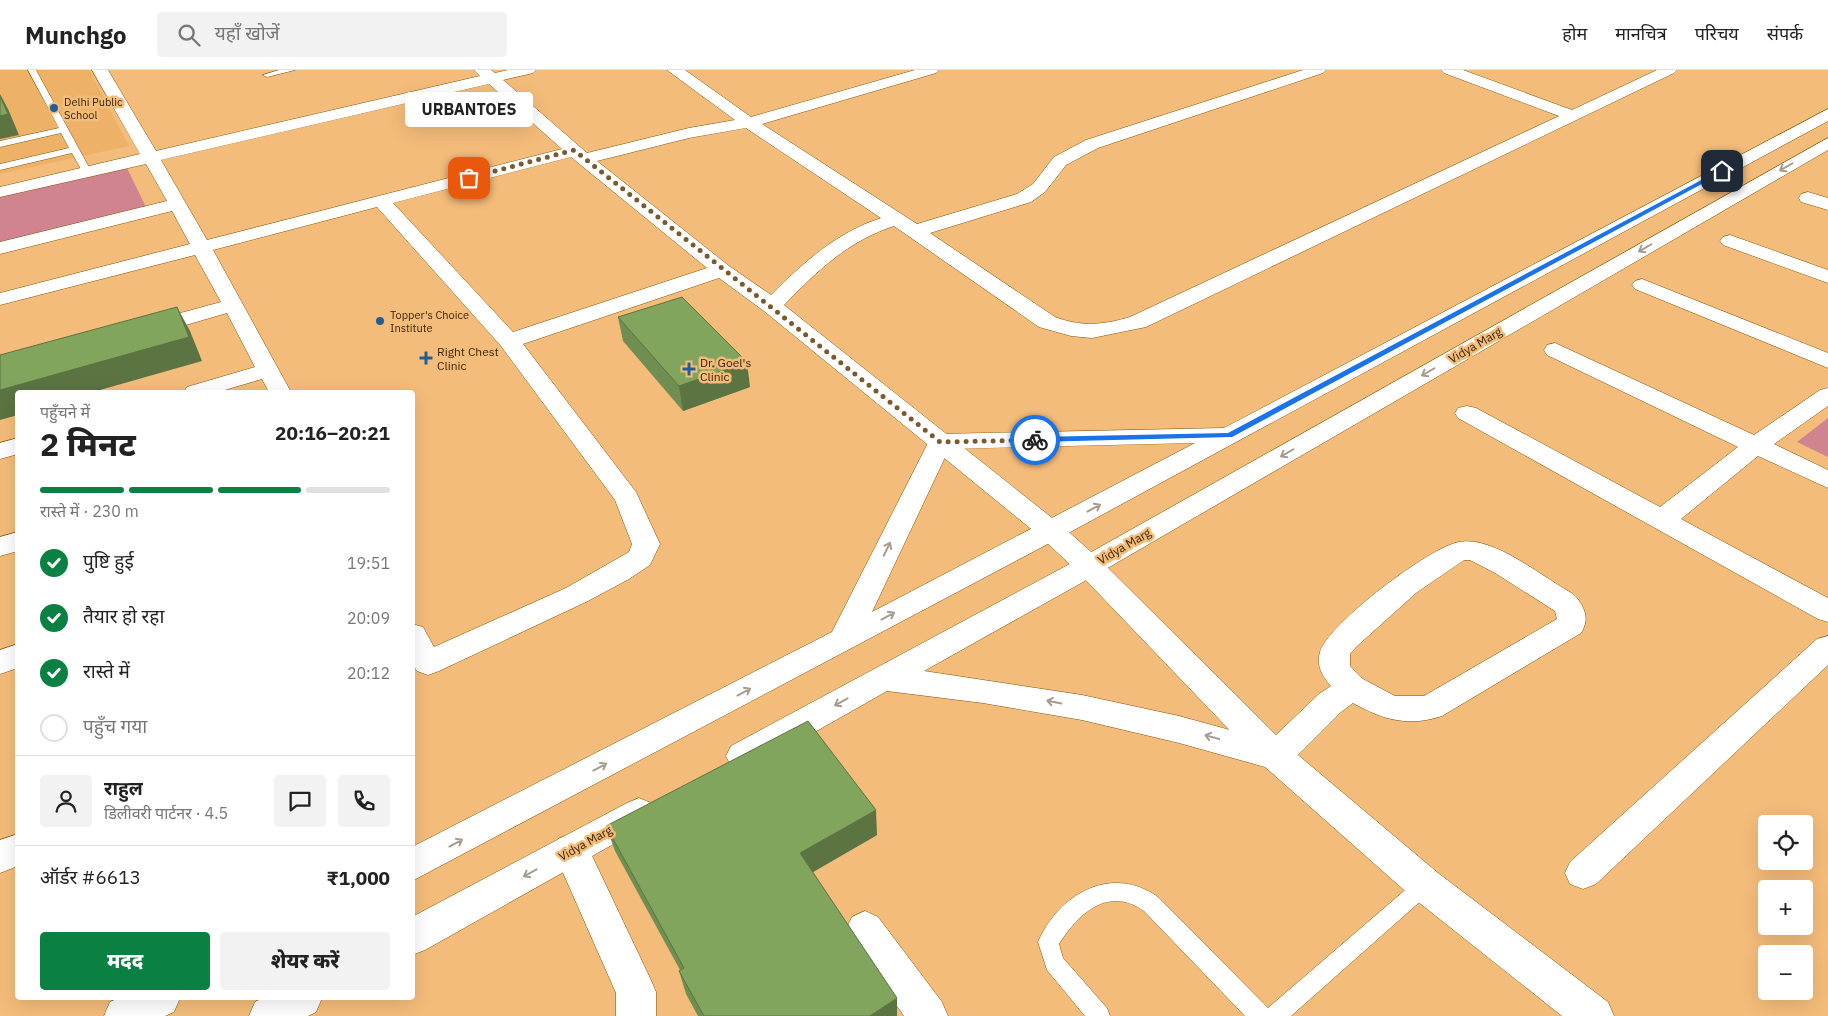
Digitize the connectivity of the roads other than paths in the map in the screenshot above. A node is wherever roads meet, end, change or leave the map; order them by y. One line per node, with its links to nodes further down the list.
1 (32, 70): 15 (lane)
2 (100, 70): 20 (street)
3 (291, 70): 11 (lane)
4 (528, 70): 10 (street)
5 (675, 70): 14 (street)
6 (931, 70): 14 (street)
7 (1318, 70): 29 (street)
8 (1450, 70): 13 (street)
9 (1670, 70): 13 (street)
10 (486, 74): 19 (street); 20 (street)
11 (267, 75)
12 (1828, 114): 48 (street)
13 (1573, 116): 29 (street)
14 (749, 123): 19 (street); 28 (street)
15 (64, 130): 17 (lane); 18 (lane)
16 (1828, 143): 58 (street, Vidya Marg, one-way to 58)
17 (0, 144)
18 (74, 150): 21 (lane); 22 (lane)
19 (579, 155): 25 (street); 33 (street)
20 (148, 156): 22 (street); 26 (street)
21 (0, 167)
22 (86, 171): 23 (street)
23 (0, 192)
24 (1808, 198): 27 (street)
25 (381, 201): 32 (street); 40 (street)
26 (178, 204): 31 (street); 32 (street)
27 (1828, 204)
28 (896, 219): 29 (street); 38 (street)
29 (915, 231)
30 (1730, 240): 34 (street)
31 (0, 248)
32 (201, 248): 36 (street); 37 (street)
33 (722, 270): 38 (street); 40 (street)
34 (1828, 278)
35 (1642, 285): 42 (street)
36 (0, 299)
37 (232, 305): 39 (street); 43 (street)
38 (772, 306): 49 (street)
39 (130, 335)
40 (509, 341): 65 (street)
41 (1555, 350): 50 (street)
42 (1828, 361)
43 (268, 370): 44 (street); 45 (street)
44 (202, 390)
45 (279, 390)
46 (1828, 395): 50 (street)
47 (1467, 412): 54 (street)
48 (1230, 435): 49 (street); 55 (street, one-way to 48)
49 (940, 442): 55 (street); 60 (street, one-way to 49)
50 (1756, 445): 53 (street); 54 (street)
51 (15, 447): 52 (street)
52 (0, 451)
53 (1828, 480)
54 (1663, 519): 59 (street)
55 (1051, 531): 58 (street); 60 (street, one-way to 55)
56 (15, 542): 57 (street)
57 (0, 547)
58 (1089, 566): 66 (street, Vidya Marg); 68 (street)
59 (1828, 611)
60 (843, 640): 74 (street, one-way to 60)
61 (415, 647): 65 (street)
62 (1828, 647): 75 (street)
63 (15, 656): 64 (street)
64 (0, 662)
65 (420, 666)
66 (884, 679): 68 (street, one-way to 66); 69 (street, Vidya Marg, one-way to 69)
67 (1352, 688): 67 (street); 68 (street)
68 (1276, 756): 76 (street)
69 (719, 769)
70 (667, 798): 72 (street, Vidya Marg)
71 (15, 850): 73 (street)
72 (571, 850): 78 (street, Vidya Marg, one-way to 78); 83 (street)
73 (0, 857)
74 (415, 863)
75 (1583, 873)
76 (1425, 885): 87 (lane); 88 (street)
77 (865, 929): 84 (street)
78 (415, 935)
79 (156, 1000): 81 (street)
80 (298, 1000): 82 (street)
81 (124, 1016)
82 (269, 1016)
83 (636, 1016)
84 (928, 1016)
85 (1100, 1016): 86 (lane)
86 (1260, 1016)
87 (1275, 1016)
88 (1594, 1016)

